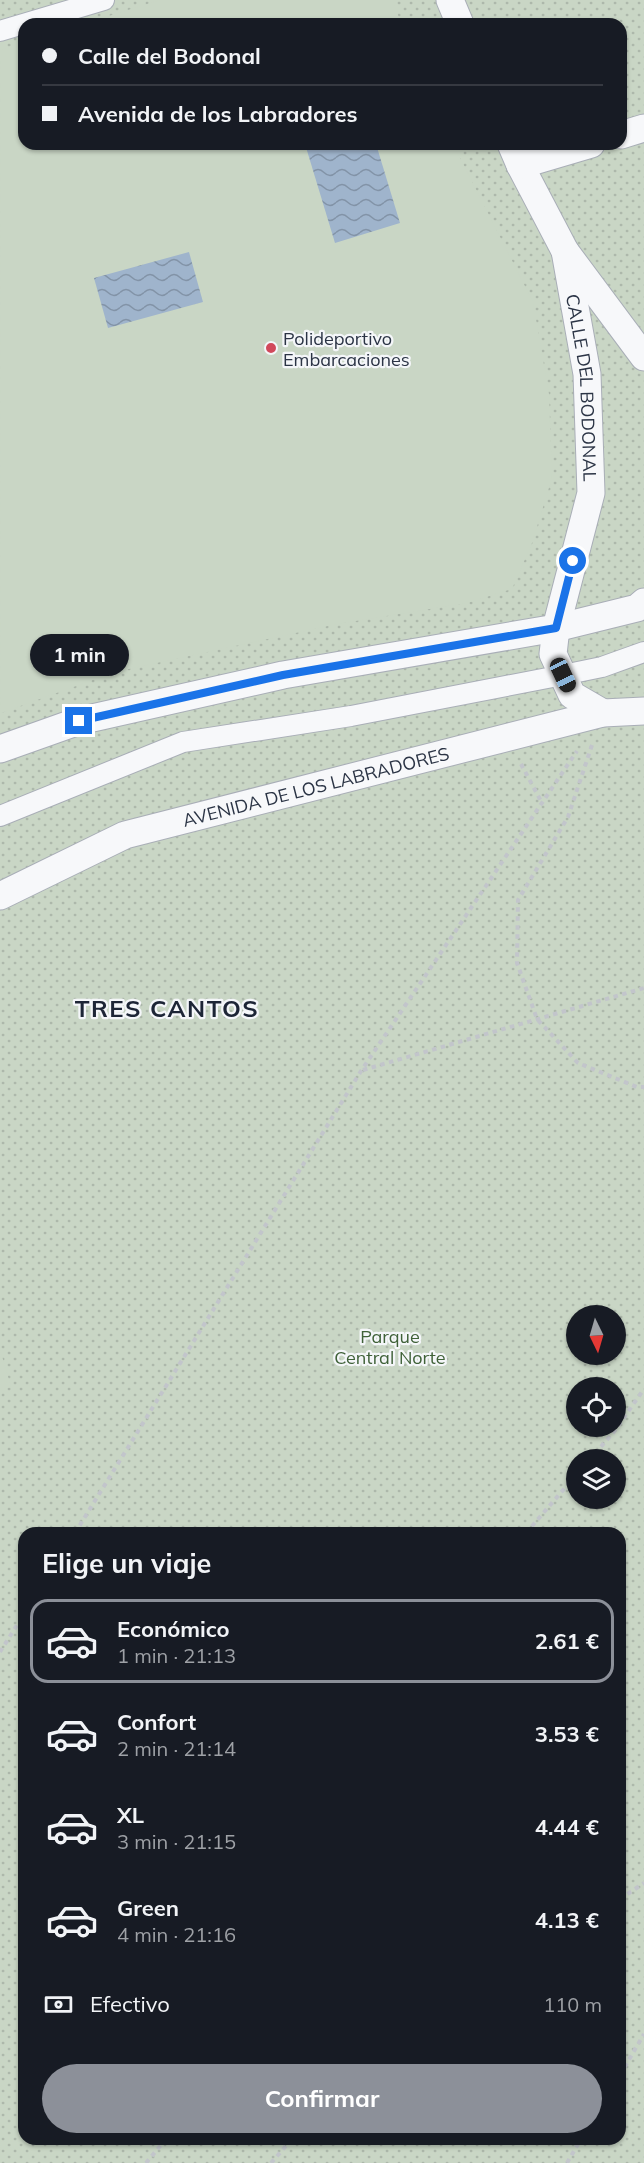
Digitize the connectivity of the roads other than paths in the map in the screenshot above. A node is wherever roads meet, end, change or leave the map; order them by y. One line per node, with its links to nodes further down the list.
1 (104, 0): 3 (street)
2 (450, 0): 4 (street)
3 (44, 18)
4 (458, 18)
5 (18, 26): 6 (street)
6 (0, 31)
7 (644, 128): 8 (street)
8 (627, 133)
9 (550, 150): 10 (street)
10 (515, 155): 11 (street, CALLE DEL BODONAL)
11 (565, 251): 12 (street, CALLE DEL BODONAL); 14 (street, CALLE DEL BODONAL)
12 (644, 357)
13 (644, 602): 14 (street)
14 (556, 628): 16 (street, CALLE DEL BODONAL); 19 (street)
15 (644, 652): 16 (street)
16 (563, 675): 18 (street, CALLE DEL BODONAL); 20 (street)
17 (644, 711): 18 (street, AVENIDA DE LOS LABRADORES)
18 (603, 713): 21 (street, AVENIDA DE LOS LABRADORES)
19 (0, 749)
20 (0, 816)
21 (0, 896)

